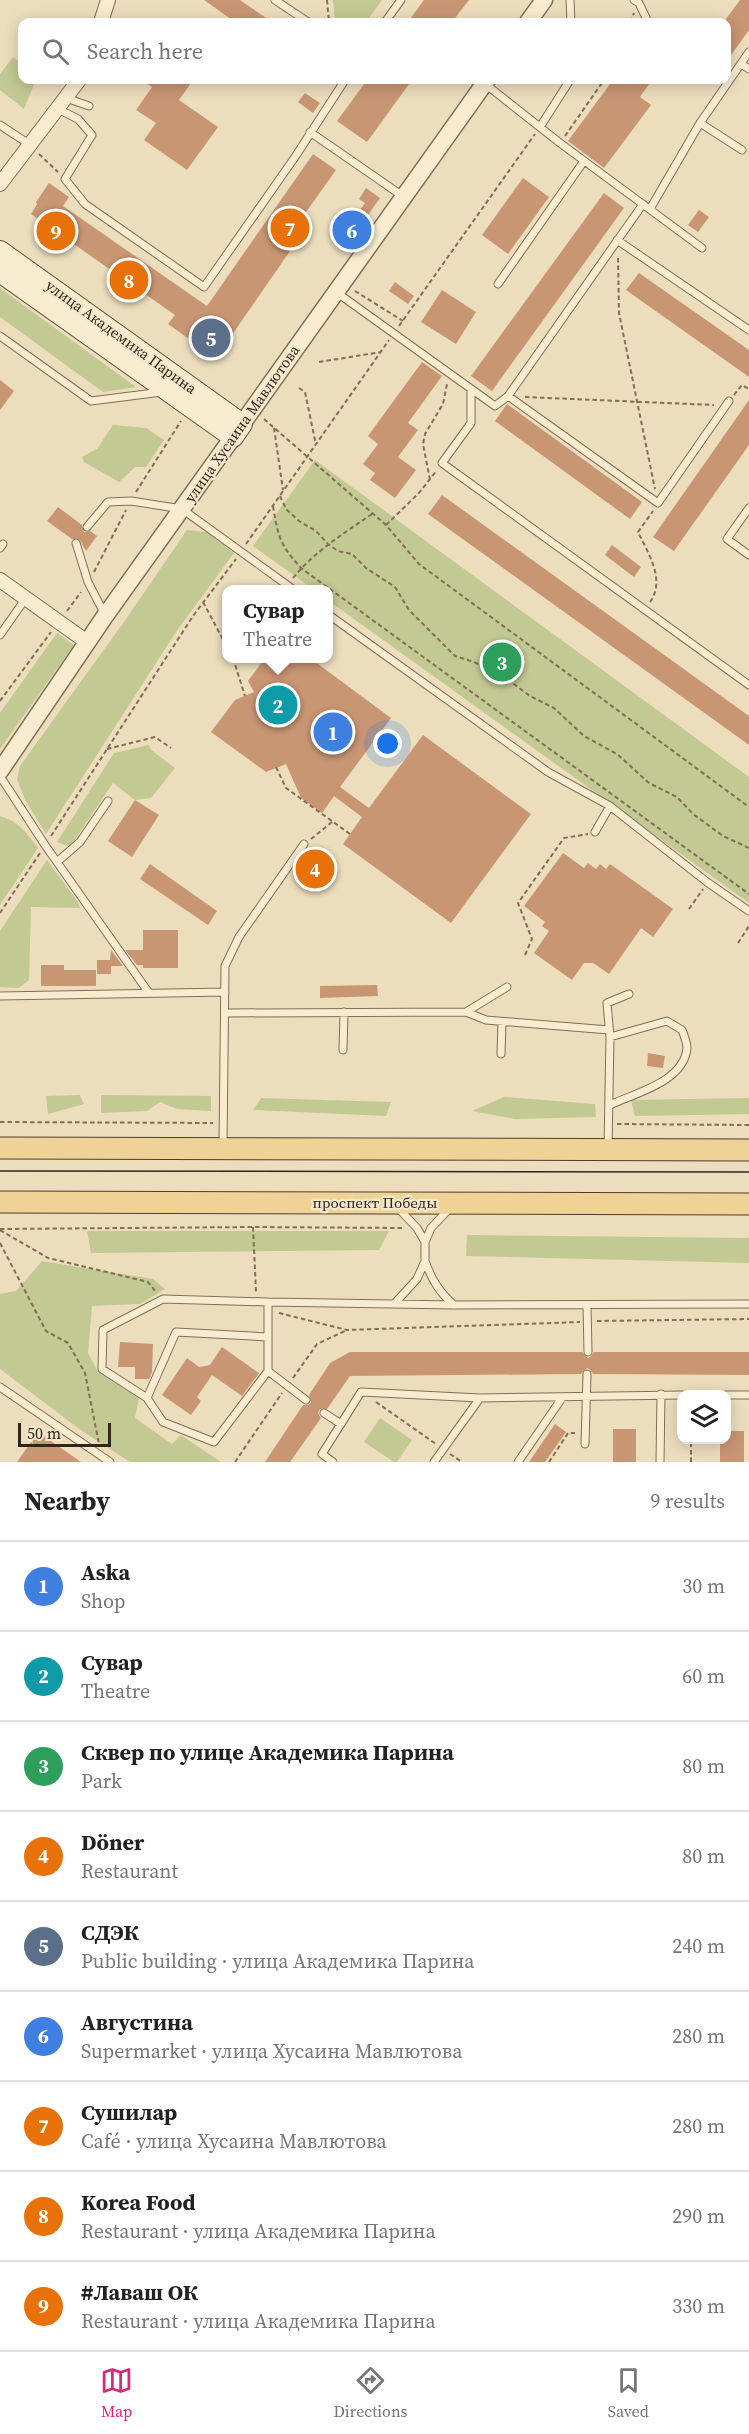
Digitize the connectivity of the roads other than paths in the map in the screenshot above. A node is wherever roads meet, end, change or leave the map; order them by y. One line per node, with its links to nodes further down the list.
1 (108, 0): 7 (street)
2 (275, 0): 8 (lane)
3 (401, 0): 9 (lane)
4 (544, 0): 10 (street)
5 (570, 0): 11 (lane)
6 (634, 0): 12 (lane)
7 (102, 18)
8 (302, 18)
9 (388, 18)
10 (531, 18)
11 (571, 18)
12 (646, 18)
13 (749, 52): 14 (lane)
14 (741, 64): 15 (lane); 16 (lane)
15 (749, 69)
16 (731, 76)
17 (76, 84): 23 (street)
18 (342, 84): 28 (lane)
19 (484, 84): 33 (street, улица Хусаина Мавлютова)
20 (490, 84): 27 (lane)
21 (567, 84): 27 (lane)
22 (725, 84): 25 (lane)
23 (62, 103): 24 (lane); 28 (lane); 29 (street)
24 (89, 106)
25 (700, 123): 30 (lane); 35 (lane)
26 (0, 125): 29 (lane)
27 (540, 127): 31 (lane)
28 (310, 132): 33 (lane)
29 (29, 144): 32 (street)
30 (742, 150)
31 (584, 161): 34 (lane); 40 (lane)
32 (0, 184)
33 (404, 197): 41 (street, улица Хусаина Мавлютова)
34 (643, 204): 35 (lane); 36 (lane)
35 (650, 209): 37 (lane)
36 (617, 240): 42 (lane); 46 (lane)
37 (702, 248)
38 (0, 251): 48 (main road, улица Академика Парина)
39 (0, 272): 45 (main road, улица Академика Парина)
40 (498, 284)
41 (336, 292): 44 (lane); 48 (street, улица Хусаина Мавлютова)
42 (749, 330)
43 (0, 336): 45 (lane)
44 (471, 389): 46 (lane); 61 (lane)
45 (168, 391): 48 (main road, улица Академика Парина)
46 (508, 396): 47 (lane)
47 (727, 404)
48 (238, 430): 50 (street, улица Хусаина Мавлютова)
49 (749, 508): 53 (lane)
50 (182, 509): 51 (lane); 55 (lane); 57 (street, улица Хусаина Мавлютова)
51 (87, 527)
52 (76, 543): 57 (lane)
53 (749, 555)
54 (0, 580): 56 (street)
55 (287, 585)
56 (26, 598): 59 (lane); 60 (street)
57 (105, 616): 60 (street, улица Хусаина Мавлютова)
58 (333, 618): 64 (lane)
59 (0, 634)
60 (87, 642): 62 (street, улица Хусаина Мавлютова)
61 (749, 685)
62 (0, 774): 67 (lane)
63 (108, 801): 67 (lane)
64 (610, 806): 65 (lane); 68 (lane)
65 (595, 832)
66 (304, 844): 70 (lane)
67 (57, 862): 71 (lane)
68 (749, 911)
69 (507, 987): 75 (lane)
70 (225, 992): 71 (lane); 76 (lane)
71 (149, 993): 73 (lane)
72 (629, 994): 78 (lane)
73 (0, 996)
74 (344, 1012): 75 (lane); 76 (lane); 79 (lane)
75 (465, 1012): 77 (lane)
76 (225, 1013): 83 (lane)
77 (502, 1022): 78 (lane); 80 (lane)
78 (609, 1034): 81 (lane); 81 (lane)
79 (343, 1050)
80 (501, 1054)
81 (610, 1105): 84 (lane)
82 (0, 1148): 83 (main road)
83 (223, 1149): 84 (main road)
84 (608, 1149): 85 (main road)
85 (749, 1149)
86 (0, 1202): 87 (main road, проспект Победы)
87 (392, 1203): 88 (main road, проспект Победы); 90 (lane)
88 (455, 1203): 89 (main road, проспект Победы); 90 (lane)
89 (749, 1204)
90 (425, 1242): 91 (lane)
91 (425, 1261): 93 (lane); 95 (lane)
92 (268, 1302): 93 (lane); 97 (lane); 107 (lane)
93 (394, 1304): 95 (lane)
94 (749, 1304): 96 (lane)
95 (454, 1305): 96 (lane)
96 (587, 1305): 98 (lane)
97 (268, 1337): 99 (lane); 107 (lane)
98 (588, 1352)
99 (268, 1371): 107 (lane); 110 (lane)
100 (587, 1374): 106 (lane)
101 (0, 1387): 114 (lane)
102 (661, 1394): 103 (lane); 106 (lane); 118 (lane)
103 (677, 1395)
104 (731, 1395): 105 (lane)
105 (749, 1395)
106 (586, 1397): 109 (lane); 113 (lane)
107 (147, 1398)
108 (480, 1398): 109 (lane); 112 (lane); 116 (lane)
109 (562, 1398): 117 (lane)
110 (306, 1400)
111 (324, 1413): 112 (lane)
112 (341, 1424): 115 (lane)
113 (585, 1444)
114 (110, 1462)
115 (333, 1462)
116 (434, 1462)
117 (518, 1462)
118 (660, 1462)

